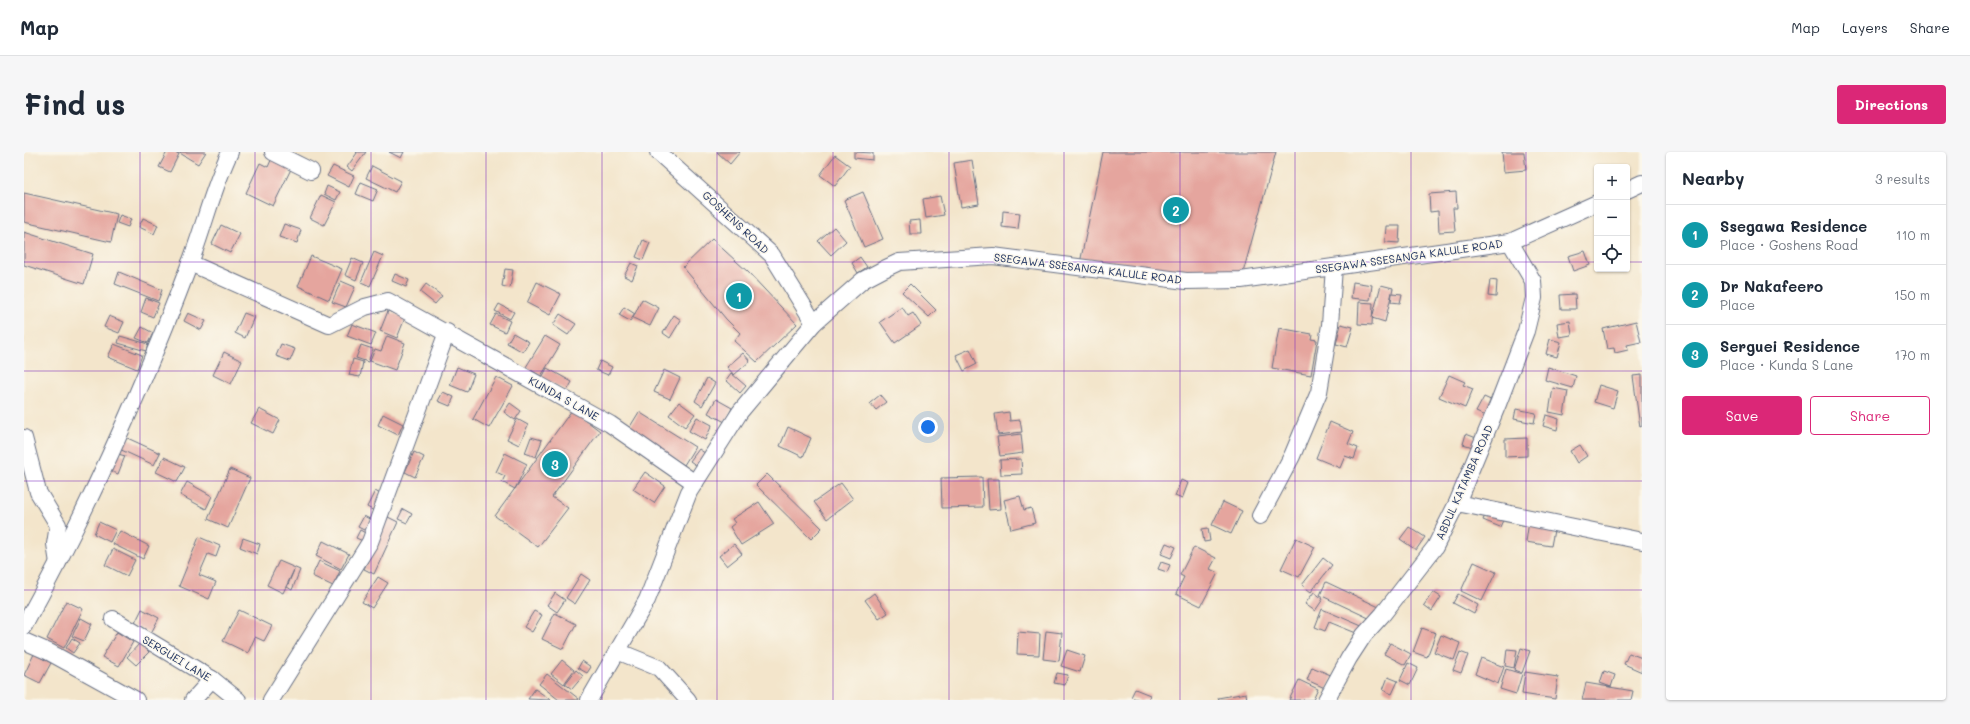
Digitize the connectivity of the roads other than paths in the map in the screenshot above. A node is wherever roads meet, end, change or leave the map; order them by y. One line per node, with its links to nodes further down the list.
1 (230, 152): 9 (street)
2 (273, 152): 4 (street)
3 (658, 152): 11 (street, GOSHENS ROAD)
4 (311, 170)
5 (1642, 183): 6 (street)
6 (1630, 189)
7 (1594, 204): 8 (street, SSEGAWA SSESANGA KALULE ROAD)
8 (1510, 242): 10 (street, SSEGAWA SSESANGA KALULE ROAD); 15 (street, ABDUL KATAMBA ROAD)
9 (190, 263): 12 (street, KUNDA S LANE); 18 (street)
10 (1334, 267): 11 (street, SSEGAWA SSESANGA KALULE ROAD); 16 (street)
11 (814, 323): 14 (street, SSEGAWA SSESANGA KALULE ROAD)
12 (447, 332): 14 (street, KUNDA S LANE); 27 (street)
13 (24, 438): 18 (street)
14 (695, 483): 22 (street, SSEGAWA SSESANGA KALULE ROAD)
15 (1457, 503): 17 (street); 30 (street, ABDUL KATAMBA ROAD)
16 (1260, 516)
17 (1642, 541)
18 (58, 563): 20 (street)
19 (113, 619): 23 (street, SERGUEI LANE)
20 (24, 626)
21 (24, 641): 24 (street)
22 (618, 651): 28 (street, SSEGAWA SSESANGA KALULE ROAD); 29 (street)
23 (212, 679): 25 (street); 26 (street, SERGUEI LANE)
24 (136, 700)
25 (193, 700)
26 (238, 700)
27 (271, 700)
28 (589, 700)
29 (688, 700)
30 (1326, 700)

